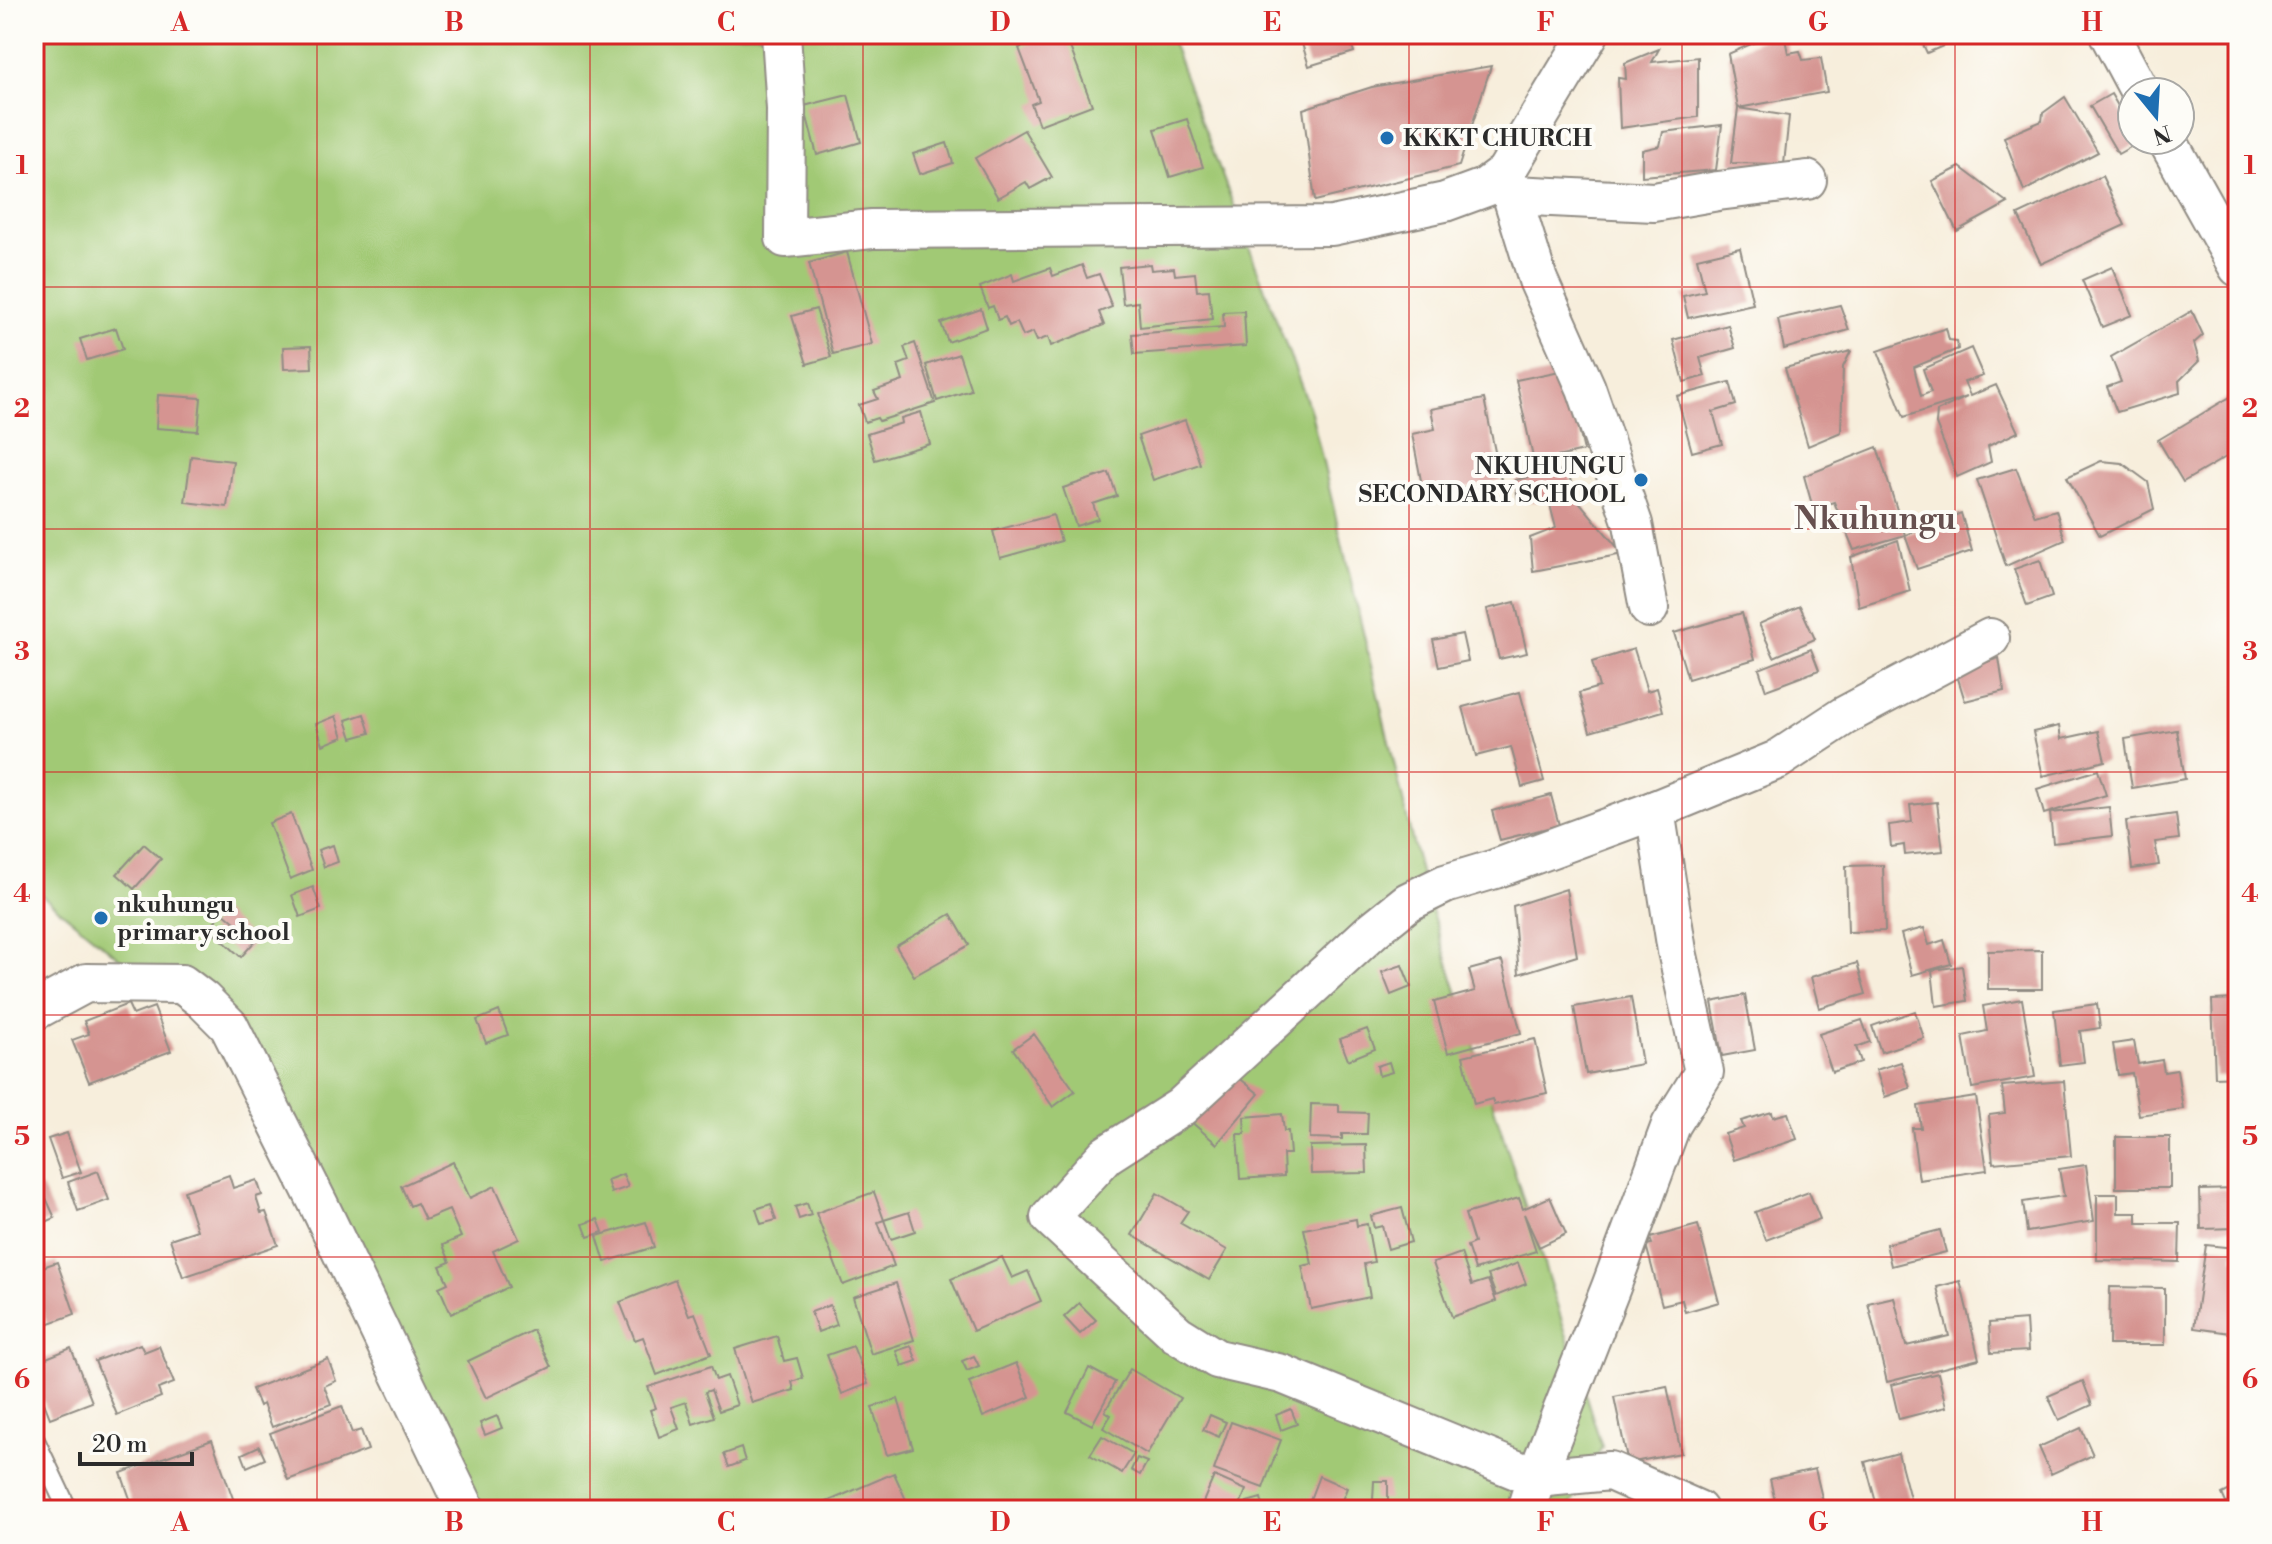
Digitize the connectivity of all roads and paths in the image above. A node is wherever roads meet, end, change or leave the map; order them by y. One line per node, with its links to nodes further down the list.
1 (781, 34): 7 (street)
2 (1589, 34): 7 (street)
3 (2109, 34): 4 (street)
4 (2131, 76)
5 (2176, 156): 8 (street)
6 (1807, 180): 7 (street)
7 (1508, 184): 9 (street)
8 (2238, 267)
9 (1649, 608)
10 (1990, 638): 11 (street)
11 (1655, 810): 14 (street); 14 (street)
12 (34, 1011): 16 (street)
13 (34, 1438): 15 (lane)
14 (1531, 1494): 17 (street)
15 (68, 1510)
16 (466, 1510)
17 (1698, 1510)

